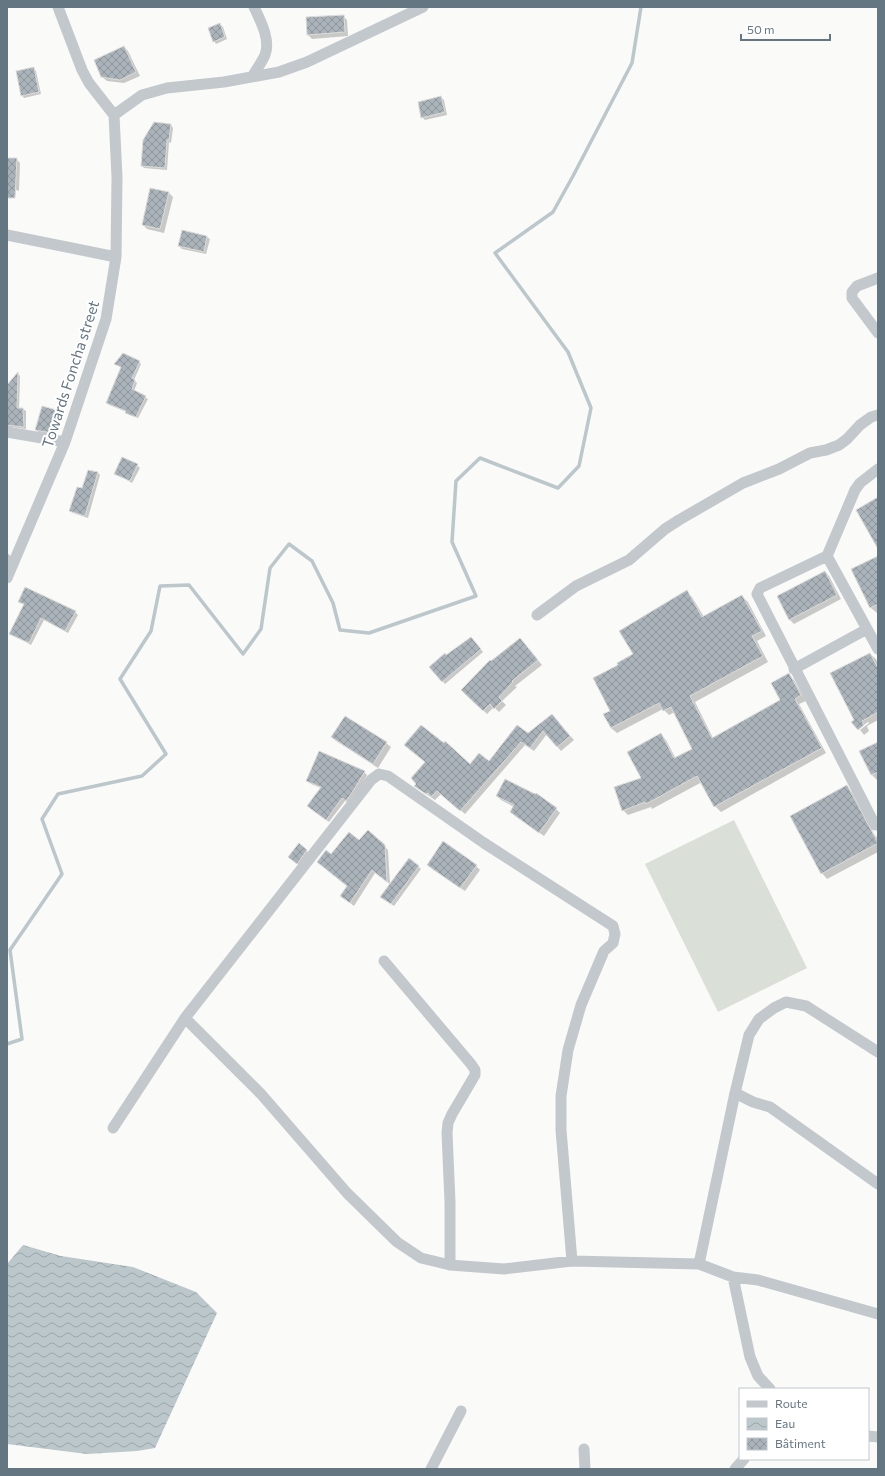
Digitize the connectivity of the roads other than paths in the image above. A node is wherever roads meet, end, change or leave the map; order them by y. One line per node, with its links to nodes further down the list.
1 (58, 7): 5 (street)
2 (254, 7): 4 (street)
3 (422, 7): 4 (street)
4 (252, 77): 5 (street)
5 (114, 115): 7 (street, Towards Foncha street)
6 (7, 235): 7 (street)
7 (116, 257): 12 (street, Towards Foncha street)
8 (878, 278): 9 (street)
9 (878, 333)
10 (878, 415): 16 (street)
11 (7, 432): 12 (street)
12 (65, 442): 15 (street, Towards Foncha street)
13 (878, 469): 14 (street)
14 (827, 556): 17 (street); 19 (street)
15 (7, 578)
16 (537, 615)
17 (867, 629): 18 (street); 19 (street)
18 (878, 649)
19 (794, 668): 20 (street)
20 (874, 825)
21 (384, 961): 29 (street)
22 (185, 1018): 25 (street); 27 (street); 29 (street)
23 (878, 1052): 24 (street)
24 (735, 1093): 26 (street); 28 (street)
25 (113, 1128)
26 (878, 1184)
27 (572, 1261): 28 (street); 29 (street)
28 (699, 1264): 30 (street)
29 (450, 1265)
30 (733, 1276): 31 (street); 32 (street)
31 (878, 1314)
32 (769, 1388)
33 (461, 1411): 36 (street)
34 (584, 1449): 37 (street)
35 (743, 1460): 38 (street)
36 (431, 1469)
37 (586, 1469)
38 (735, 1469)

